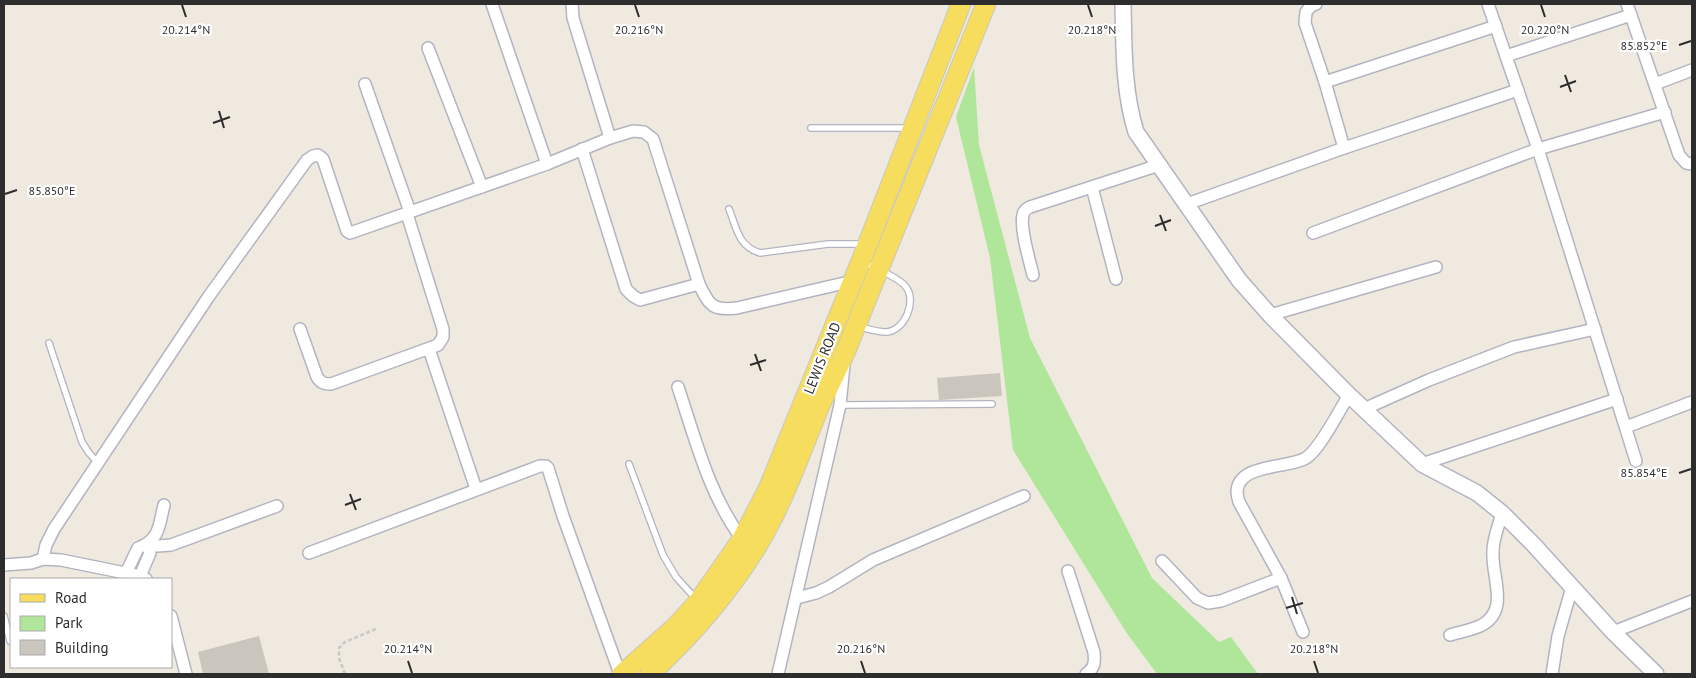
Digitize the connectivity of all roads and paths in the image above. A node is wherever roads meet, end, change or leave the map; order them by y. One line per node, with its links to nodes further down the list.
1 (492, 4): 24 (street)
2 (572, 4): 20 (street)
3 (961, 4): 19 (main road, LEWIS ROAD)
4 (986, 4): 35 (main road, LEWIS ROAD)
5 (1123, 4): 26 (street)
6 (1316, 4): 13 (street)
7 (1488, 4): 9 (street)
8 (1629, 9): 11 (street); 15 (street)
9 (1496, 26): 11 (street); 13 (street)
10 (428, 48): 27 (street)
11 (1506, 56): 16 (street)
12 (1692, 70): 15 (street)
13 (1325, 82): 21 (street)
14 (365, 84): 31 (street)
15 (1655, 84): 17 (street)
16 (1518, 90): 21 (street); 23 (street)
17 (1664, 112): 23 (street); 25 (street)
18 (811, 128): 19 (lane)
19 (912, 128): 33 (main road, LEWIS ROAD)
20 (610, 138): 22 (street); 39 (street)
21 (1344, 148): 29 (street)
22 (582, 149): 24 (street); 39 (street)
23 (1538, 149): 32 (street); 43 (street)
24 (548, 164): 27 (street)
25 (1692, 164)
26 (1159, 165): 28 (street); 29 (street)
27 (482, 187): 31 (street)
28 (1092, 187): 36 (street); 37 (street)
29 (1187, 204): 40 (street)
30 (729, 209): 33 (lane)
31 (409, 213): 45 (street); 56 (street)
32 (1313, 233)
33 (864, 252): 35 (lane); 38 (main road, LEWIS ROAD)
34 (1436, 267): 40 (street)
35 (879, 270): 41 (main road, LEWIS ROAD); 41 (lane)
36 (1033, 275)
37 (1116, 279)
38 (853, 281): 39 (street); 41 (main road, LEWIS ROAD)
39 (699, 284)
40 (1270, 315): 48 (street)
41 (848, 322): 46 (main road, LEWIS ROAD); 64 (main road, LEWIS ROAD)
42 (300, 329): 45 (street)
43 (1595, 329): 49 (street); 53 (street)
44 (49, 343): 56 (lane)
45 (429, 349): 59 (street)
46 (845, 353): 52 (street); 88 (main road, LEWIS ROAD)
47 (678, 387): 64 (street)
48 (1349, 396): 53 (street); 73 (street)
49 (1617, 398): 54 (street); 58 (street)
50 (1692, 402): 54 (street)
51 (992, 404): 52 (lane)
52 (840, 405): 75 (street)
53 (1364, 409): 58 (street)
54 (1626, 427): 55 (street)
55 (1636, 461)
56 (98, 463): 67 (street)
57 (629, 464): 77 (lane)
58 (1422, 464): 63 (street)
59 (476, 489): 66 (street); 87 (street)
60 (1024, 496): 75 (street)
61 (164, 505): 65 (street)
62 (277, 506): 65 (street)
63 (1502, 513): 74 (street); 83 (street)
64 (742, 539): 77 (main road, LEWIS ROAD)
65 (148, 544): 71 (street); 72 (street)
66 (309, 553)
67 (44, 559): 69 (street); 71 (street)
68 (1162, 561): 73 (street)
69 (4, 565)
70 (1068, 571): 90 (street)
71 (126, 573): 72 (street)
72 (143, 578)
73 (1281, 578): 81 (street)
74 (1572, 587): 82 (street); 91 (street)
75 (797, 598): 89 (street)
76 (1692, 601): 82 (street)
77 (698, 602): 87 (main road, LEWIS ROAD)
78 (4, 616): 84 (lane)
79 (172, 620): 85 (street)
80 (378, 628): 86 (path)
81 (1303, 632)
82 (1613, 632): 92 (street)
83 (1450, 635)
84 (10, 641)
85 (186, 674)
86 (345, 674)
87 (621, 674)
88 (650, 674)
89 (778, 674)
90 (1086, 674)
91 (1552, 674)
92 (1656, 674)

